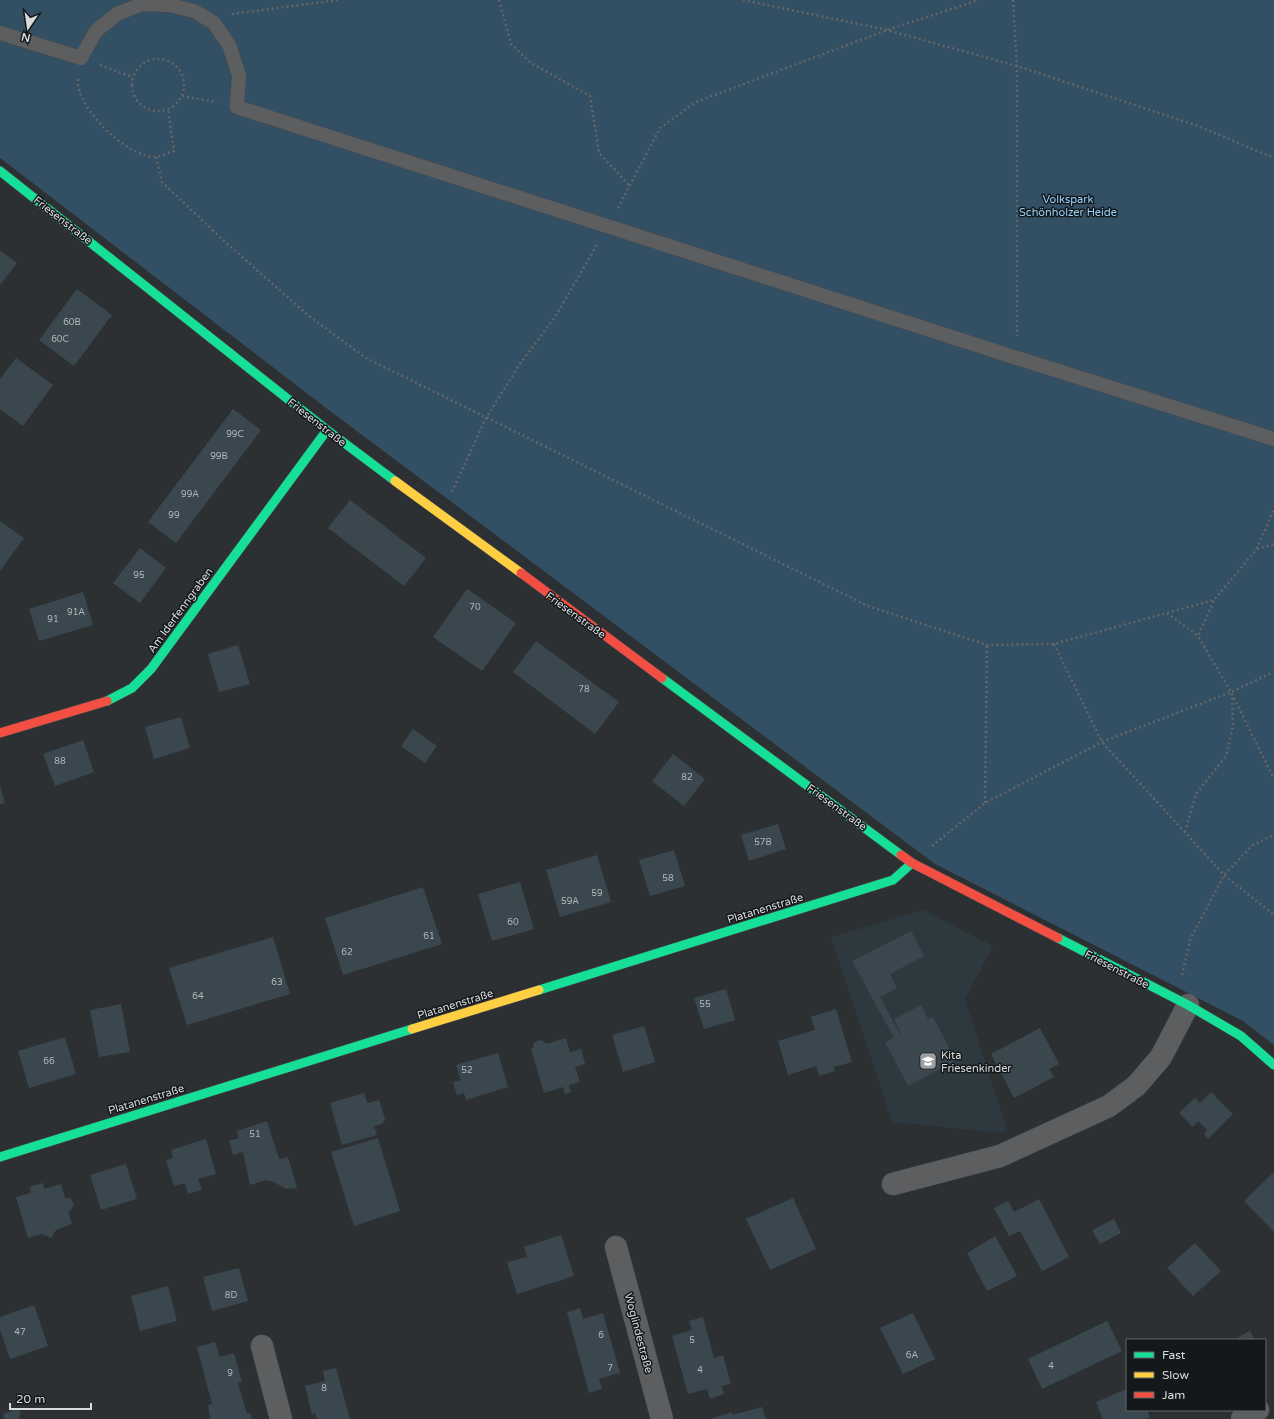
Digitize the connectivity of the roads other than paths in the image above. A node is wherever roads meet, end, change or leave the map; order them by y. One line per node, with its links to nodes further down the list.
1 (0, 33): 4 (lane)
2 (0, 171): 3 (street, Friesenstraße)
3 (327, 430): 5 (street, Am Iderfenngraben); 6 (street, Friesenstraße)
4 (1274, 439)
5 (0, 733)
6 (912, 863): 7 (street, Friesenstraße); 9 (street, Platanenstraße)
7 (1182, 1002): 8 (street, Friesenstraße); 10 (street)
8 (1274, 1065)
9 (0, 1157)
10 (893, 1184)
11 (616, 1247): 15 (street, Woglindestraße)
12 (262, 1346): 14 (street)
13 (1256, 1411): 16 (street)
14 (281, 1419)
15 (662, 1419)
16 (1242, 1419)

